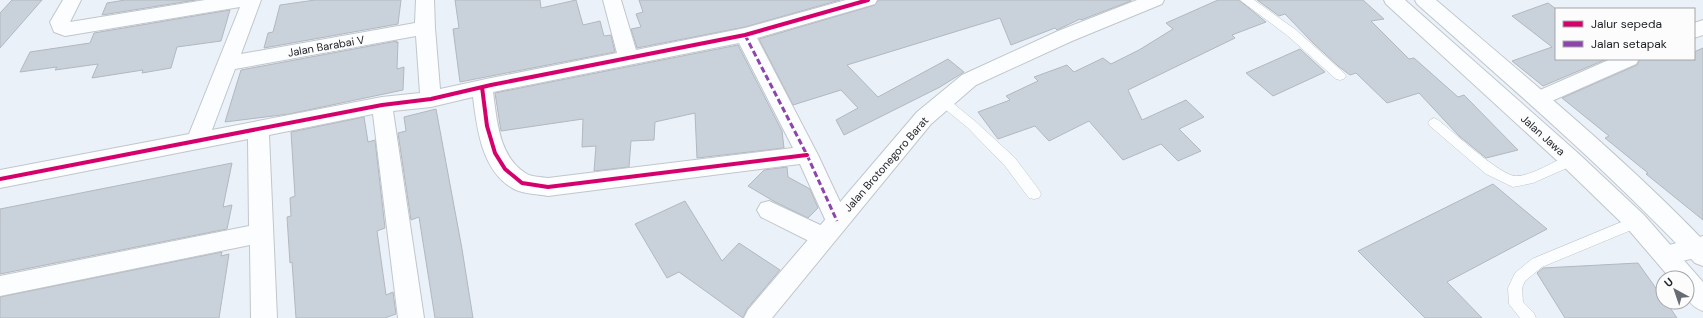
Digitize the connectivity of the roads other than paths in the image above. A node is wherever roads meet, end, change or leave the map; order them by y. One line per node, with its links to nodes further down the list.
1 (72, 0): 2 (street)
2 (243, 0)
3 (252, 0): 16 (street)
4 (425, 0): 12 (street)
5 (612, 0): 14 (street)
6 (868, 0): 13 (street)
7 (1155, 0): 11 (street, Jalan Brotonegoro Barat)
8 (1246, 0): 17 (lane)
9 (1393, 0): 27 (street, Jalan Jawa)
10 (1424, 0): 20 (street, Jalan Jawa)
11 (1132, 4): 21 (street, Jalan Brotonegoro Barat)
12 (425, 28): 16 (street, Jalan Barabai V); 19 (street)
13 (745, 35): 14 (street); 26 (street)
14 (628, 58): 18 (street)
15 (1627, 60): 20 (street)
16 (228, 64): 25 (street)
17 (1340, 76)
18 (482, 87): 19 (street); 26 (street)
19 (431, 99): 22 (street)
20 (1538, 99): 34 (street, Jalan Jawa)
21 (944, 102): 29 (lane); 32 (street, Jalan Brotonegoro Barat)
22 (382, 105): 24 (street); 41 (street)
23 (1434, 123): 27 (lane)
24 (258, 129): 25 (street); 33 (street)
25 (197, 141): 28 (street)
26 (806, 155): 32 (street)
27 (1571, 160): 31 (street, Jalan Jawa)
28 (0, 180)
29 (1034, 194)
30 (769, 210): 32 (street)
31 (1636, 222): 35 (street, Jalan Jawa); 43 (lane)
32 (830, 229): 42 (street, Jalan Brotonegoro Barat)
33 (262, 233): 37 (street); 40 (street)
34 (1701, 250): 35 (street)
35 (1666, 255): 36 (street, Jalan Jawa)
36 (1678, 270)
37 (0, 286)
38 (1695, 290): 39 (street)
39 (1703, 300)
40 (264, 318)
41 (411, 318)
42 (757, 318)
43 (1528, 318)

